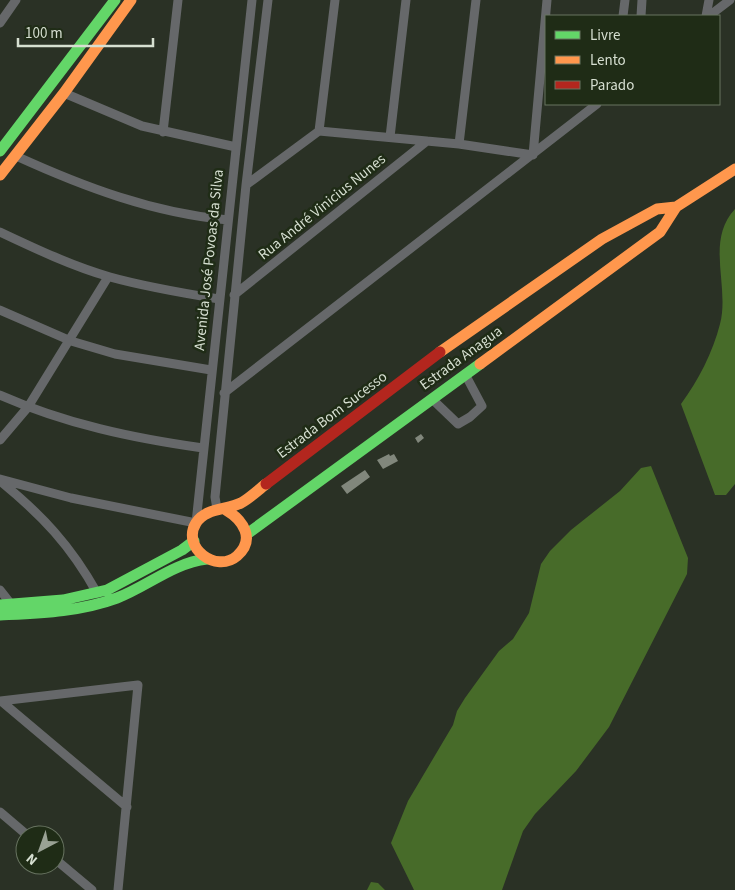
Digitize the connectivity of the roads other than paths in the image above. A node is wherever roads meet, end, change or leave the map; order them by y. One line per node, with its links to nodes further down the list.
1 (16, 0): 22 (street)
2 (115, 0): 20 (main road)
3 (131, 0): 23 (main road)
4 (178, 0): 27 (street)
5 (335, 0): 26 (street)
6 (406, 0): 28 (street)
7 (476, 0): 30 (street)
8 (547, 0): 15 (street)
9 (625, 0): 16 (street)
10 (642, 0): 17 (street)
11 (708, 0): 18 (street)
12 (730, 0): 19 (street)
13 (251, 3): 14 (street); 31 (street, Avenida José Povoas da Silva)
14 (268, 4): 37 (street, Avenida José Povoas da Silva)
15 (546, 15)
16 (623, 15)
17 (641, 15)
18 (707, 15)
19 (708, 15)
20 (104, 17): 23 (main road); 32 (main road)
21 (545, 22): 33 (street)
22 (0, 23)
23 (115, 24): 24 (main road)
24 (64, 93): 27 (street); 34 (main road)
25 (596, 105): 33 (street)
26 (319, 131): 28 (street); 37 (street)
27 (163, 132): 31 (street)
28 (390, 137): 29 (street)
29 (427, 141): 30 (street); 42 (street, Rua André Vinicius Nunes)
30 (460, 144): 33 (street)
31 (236, 147): 39 (street, Avenida José Povoas da Silva)
32 (0, 151)
33 (533, 154): 48 (street)
34 (16, 156): 36 (main road); 39 (street)
35 (735, 169): 38 (main road, Estrada Anagua)
36 (0, 175)
37 (246, 185): 42 (street, Avenida José Povoas da Silva)
38 (676, 207): 47 (main road, Estrada Anagua); 55 (main road, Estrada Bom Sucesso)
39 (228, 220): 43 (street, Avenida José Povoas da Silva)
40 (0, 232): 41 (street)
41 (108, 277): 43 (street); 45 (street)
42 (234, 295): 48 (street, Avenida José Povoas da Silva)
43 (219, 299): 46 (street, Avenida José Povoas da Silva)
44 (0, 310): 45 (street)
45 (71, 341): 46 (street); 51 (street)
46 (211, 370): 53 (street, Avenida José Povoas da Silva)
47 (465, 374): 50 (main road, Estrada Anagua); 50 (street)
48 (224, 393): 55 (street, Avenida José Povoas da Silva)
49 (0, 395): 51 (street)
50 (432, 399): 57 (main road, Estrada Anagua)
51 (28, 407): 52 (street); 53 (street)
52 (0, 440)
53 (203, 448): 56 (street, Avenida José Povoas da Silva)
54 (0, 480): 56 (street); 62 (street)
55 (221, 509): 56 (main road, Estrada Bom Sucesso); 57 (main road)
56 (196, 523): 58 (main road)
57 (247, 534): 59 (main road, Estrada Anagua)
58 (194, 541): 59 (main road); 60 (main road)
59 (207, 559): 60 (main road)
60 (159, 570): 62 (main road); 64 (main road)
61 (0, 590): 63 (street)
62 (97, 593): 63 (main road)
63 (6, 604)
64 (0, 615)
65 (0, 701): 66 (street); 66 (street)
66 (127, 807): 71 (street)
67 (0, 812): 68 (street)
68 (15, 825)
69 (65, 867): 70 (street)
70 (92, 890)
71 (118, 890)

